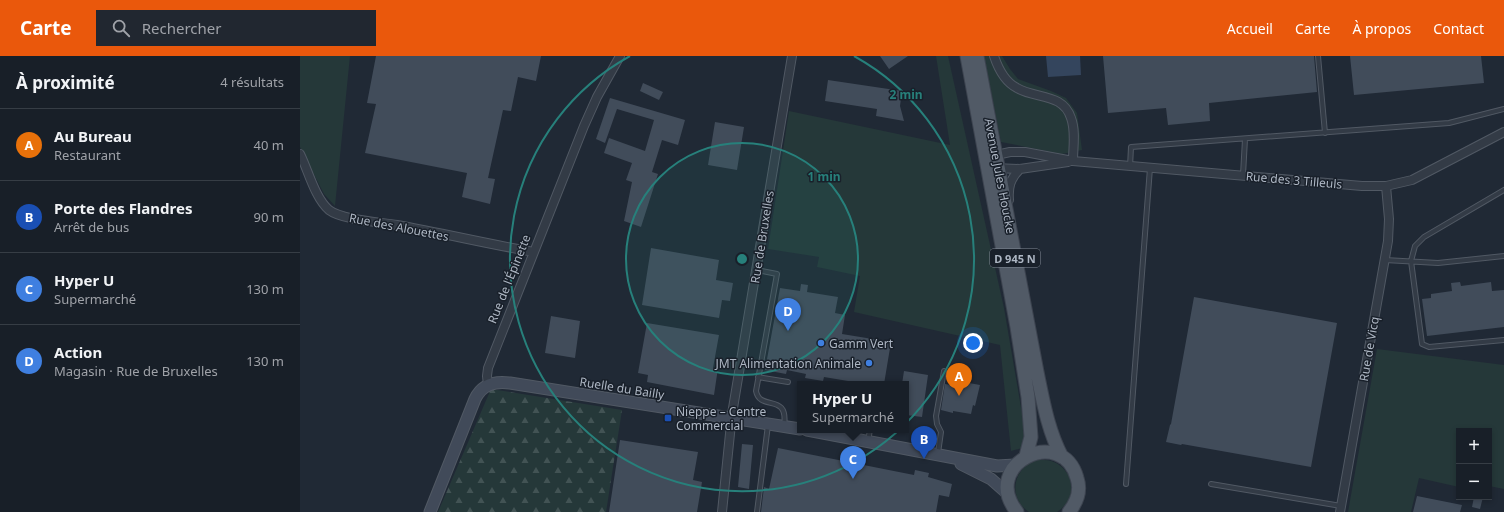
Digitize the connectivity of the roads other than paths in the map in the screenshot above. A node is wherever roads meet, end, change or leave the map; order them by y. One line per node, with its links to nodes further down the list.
1 (620, 56): 21 (street, Rue de l'Épinette)
2 (792, 56): 25 (street, Rue de Bruxelles)
3 (967, 56): 13 (main road, Avenue Jules Houcke / D 945 N)
4 (977, 56): 13 (main road, Avenue Jules Houcke / D 945 N)
5 (994, 56): 12 (street)
6 (1318, 56): 9 (lane)
7 (1504, 109): 9 (lane)
8 (1504, 132): 18 (street, Rue des 3 Tilleuls)
9 (1325, 133): 10 (lane)
10 (1245, 139): 14 (lane); 17 (lane)
11 (300, 154): 21 (street, Rue des Alouettes)
12 (1073, 161): 13 (street, Rue des 3 Tilleuls); 14 (street, Rue des 3 Tilleuls); 16 (street, Rue des 3 Tilleuls)
13 (992, 162): 16 (street, Rue des 3 Tilleuls); 20 (main road, Avenue Jules Houcke / D 945 N); 37 (main road, Avenue Jules Houcke / D 945 N)
14 (1130, 166): 15 (street, Rue des 3 Tilleuls)
15 (1150, 168): 17 (street, Rue des 3 Tilleuls); 41 (lane)
16 (1020, 169): 20 (street)
17 (1243, 176): 18 (street, Rue des 3 Tilleuls)
18 (1386, 186): 23 (street, Rue de Vicq)
19 (1504, 190): 24 (lane)
20 (1013, 247): 39 (main road, Avenue Jules Houcke / D 945 N)
21 (534, 252): 30 (street, Rue de l'Épinette)
22 (1504, 256): 24 (lane)
23 (1385, 260): 24 (lane); 44 (street, Rue de Vicq)
24 (1411, 261): 26 (lane)
25 (757, 270): 28 (lane); 31 (street, Rue de Bruxelles)
26 (1504, 340)
27 (944, 371): 38 (lane)
28 (758, 377): 29 (lane); 33 (lane)
29 (788, 382)
30 (488, 384): 31 (street, Ruelle du Bailly); 46 (street)
31 (732, 418): 32 (street, Ruelle du Bailly); 47 (street, Rue de Bruxelles)
32 (768, 424): 33 (street, Ruelle du Bailly); 48 (lane)
33 (784, 426): 34 (street, Ruelle du Bailly)
34 (797, 428)
35 (838, 433): 36 (street)
36 (869, 436): 38 (street)
37 (1026, 456): 39 (main road); 40 (main road)
38 (942, 457): 40 (street); 43 (street)
39 (1062, 458): 49 (main road, Avenue Jules Houcke)
40 (1015, 465): 43 (main road)
41 (1126, 484)
42 (1211, 484): 44 (lane)
43 (1008, 494): 45 (main road)
44 (1341, 509)
45 (1013, 511)
46 (430, 512)
47 (722, 512)
48 (757, 512)
49 (1069, 512)

